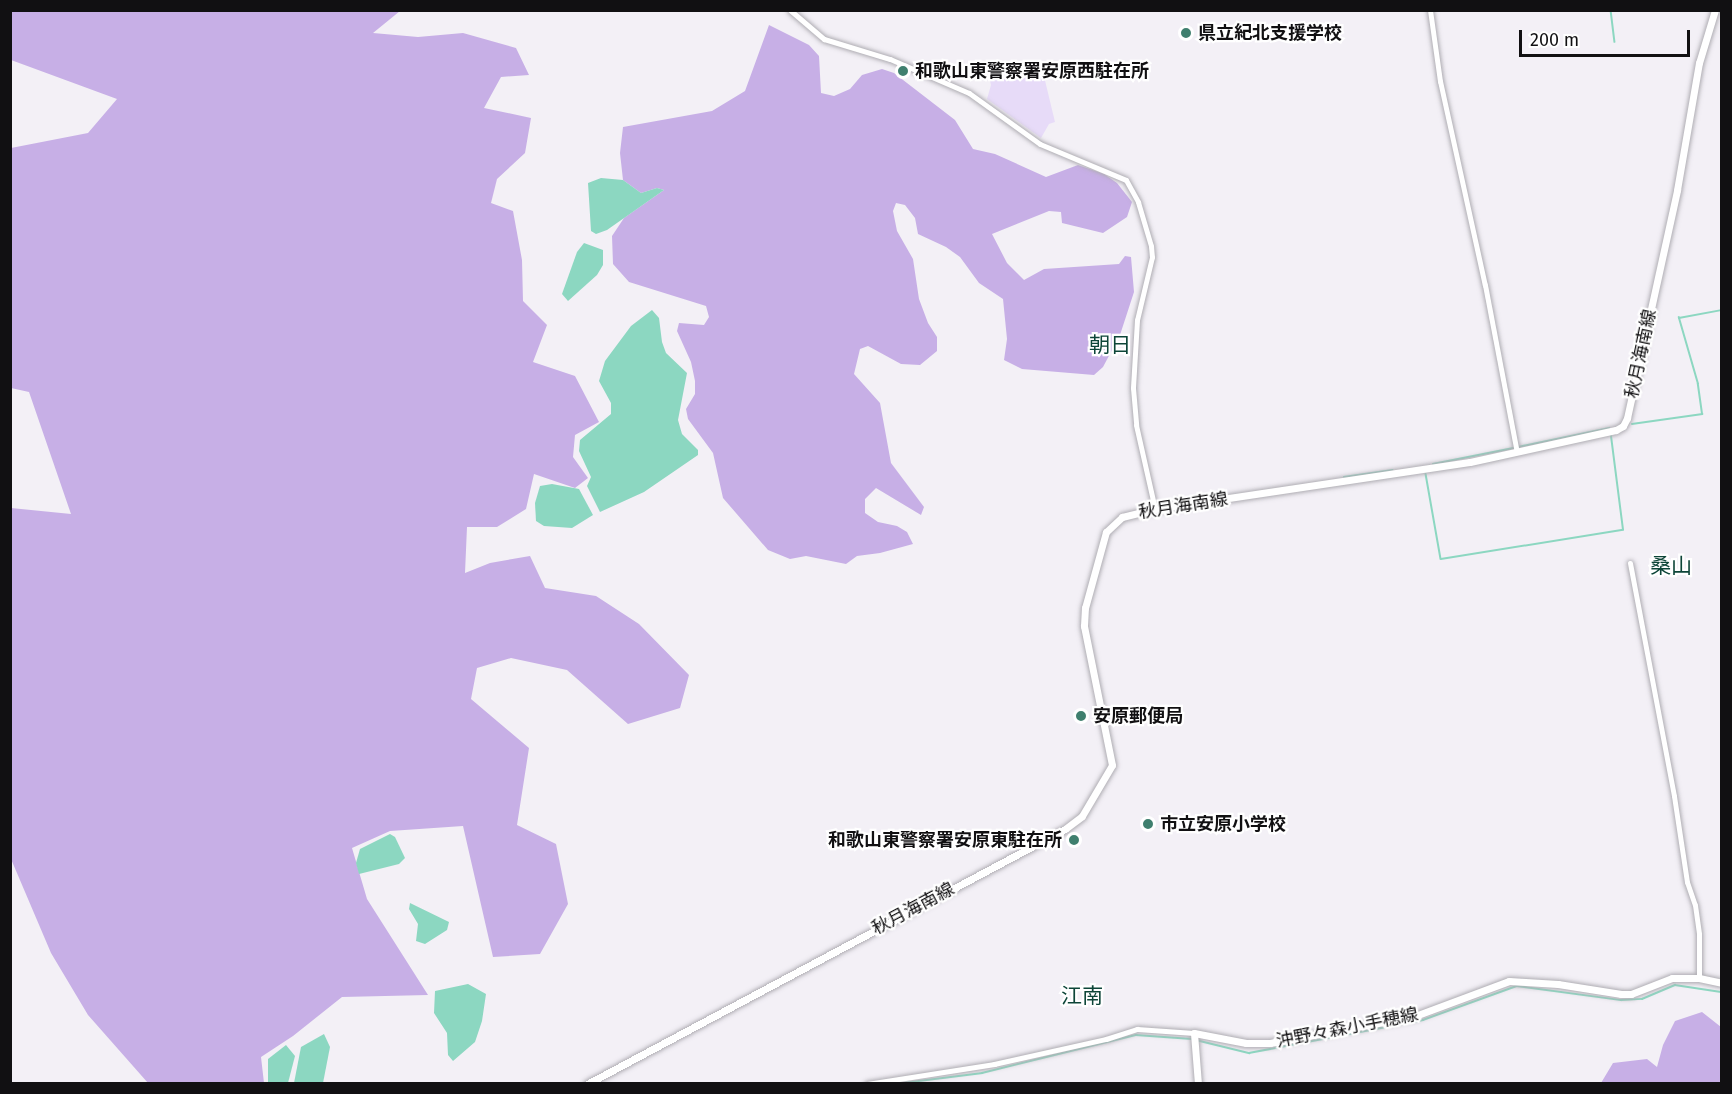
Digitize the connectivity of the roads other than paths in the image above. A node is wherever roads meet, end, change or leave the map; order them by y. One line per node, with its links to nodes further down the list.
1 (790, 10): 5 (street)
2 (1430, 10): 4 (street)
3 (1715, 10): 4 (main road, 秋月海南線)
4 (1517, 452): 5 (main road, 秋月海南線)
5 (1155, 509): 10 (main road, 秋月海南線)
6 (1630, 563): 7 (street)
7 (1699, 978): 8 (main road, 沖野々森小手穂線); 9 (main road, 沖野々森小手穂線)
8 (1722, 983)
9 (1194, 1033): 11 (street); 12 (main road)
10 (586, 1083)
11 (867, 1083)
12 (1198, 1083)

